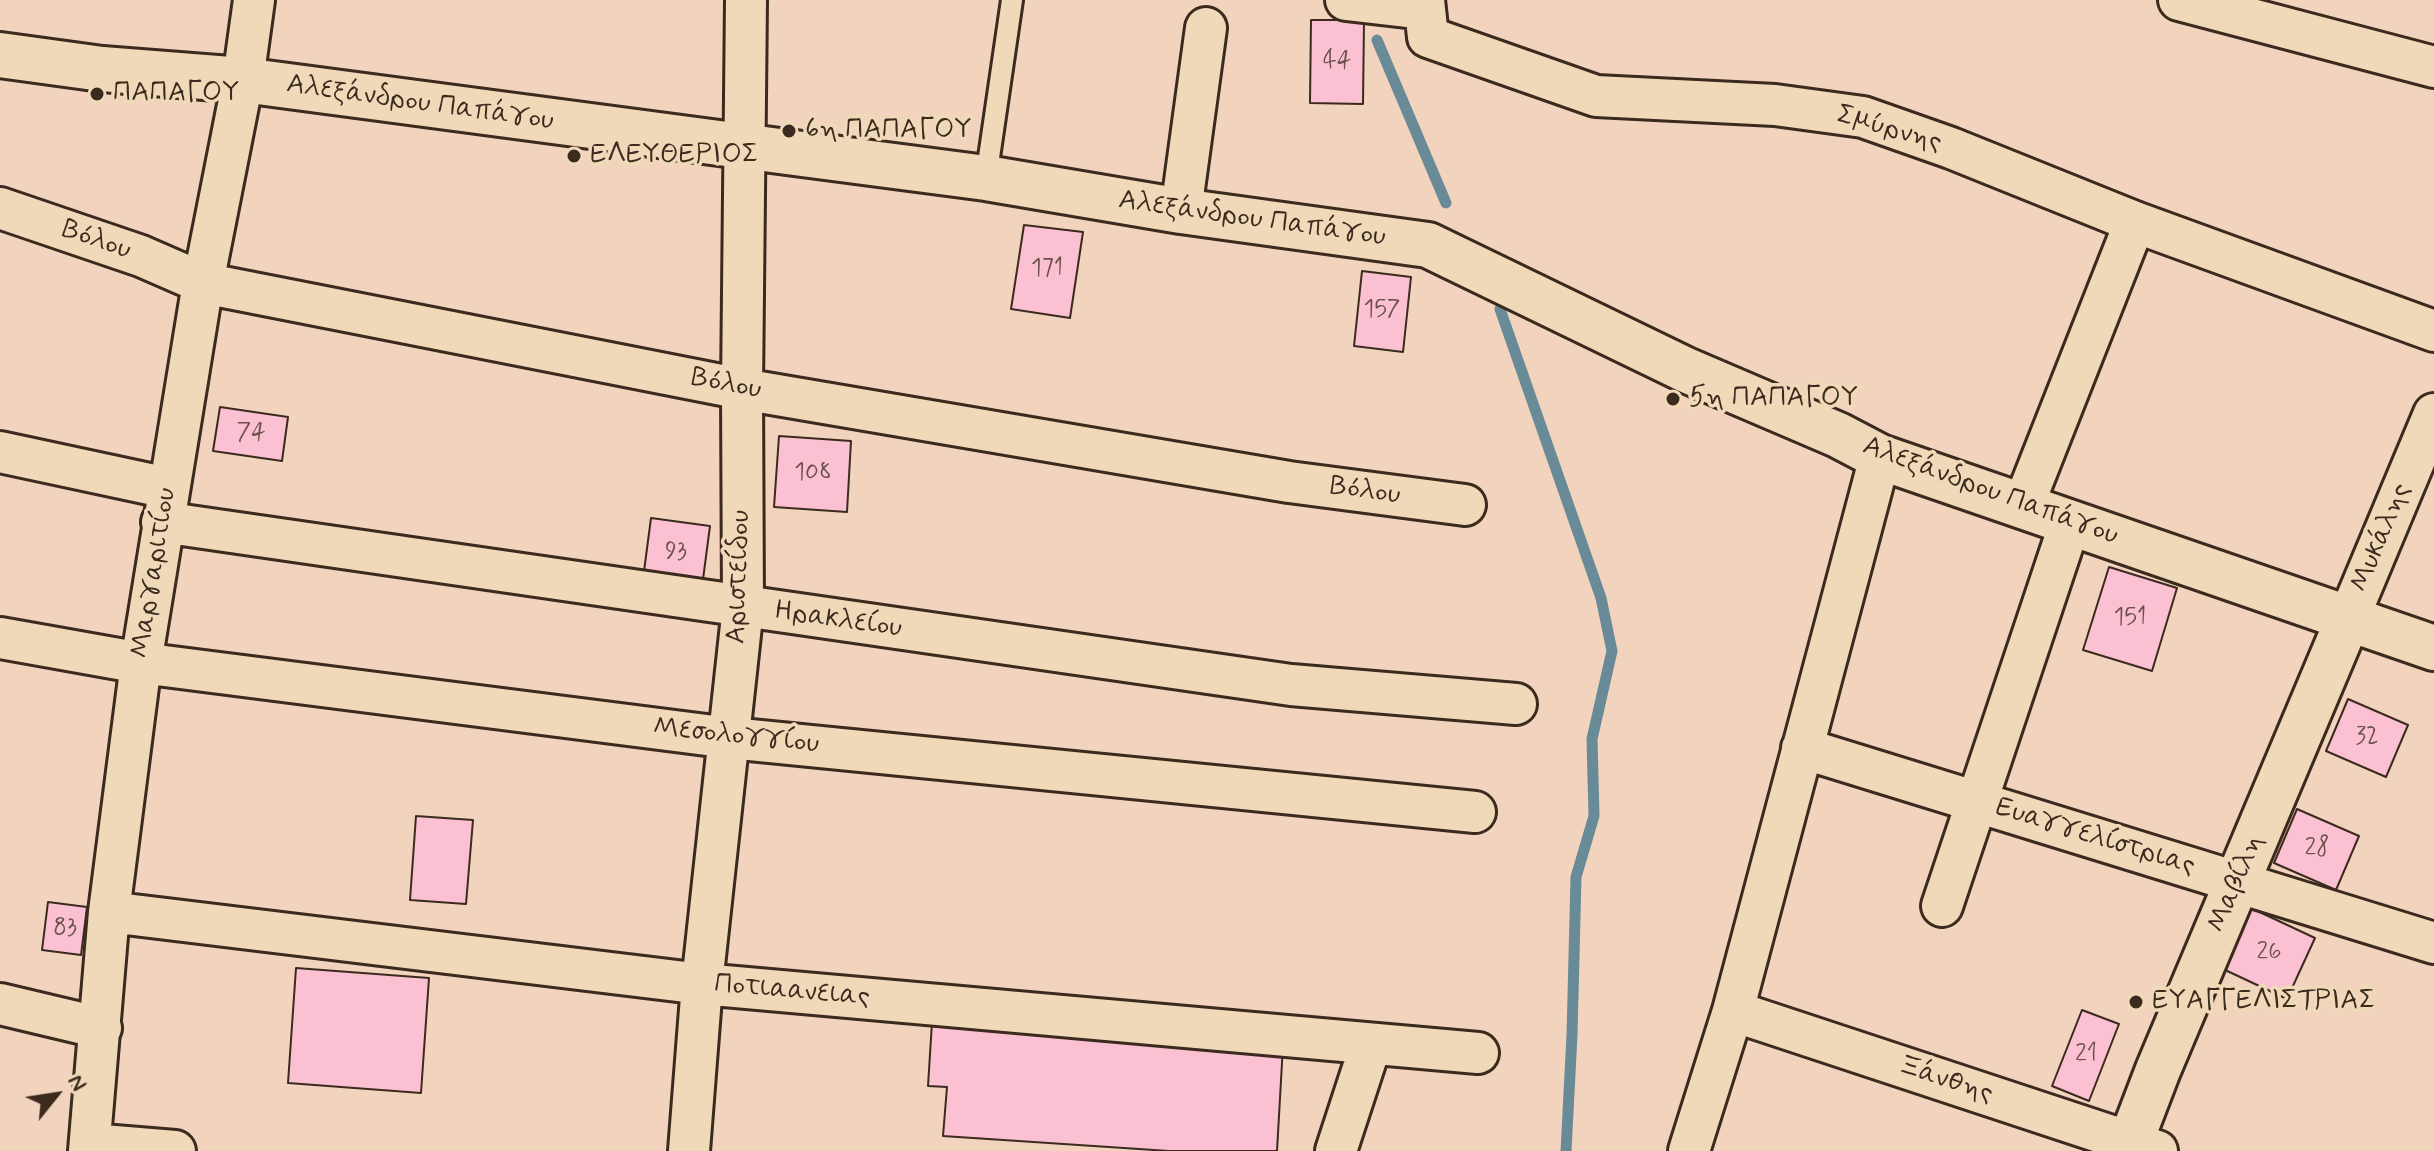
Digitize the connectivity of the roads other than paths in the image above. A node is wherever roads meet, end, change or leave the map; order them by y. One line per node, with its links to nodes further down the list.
1 (254, 0): 10 (street, Μαργαριτίου)
2 (746, 0): 11 (street, Αριστείδου)
3 (1012, 0): 12 (lane)
4 (1346, 0): 6 (street, Σμύρνης)
5 (2179, 0): 9 (street)
6 (1424, 4): 15 (street, Σμύρνης)
7 (1206, 28): 14 (street)
8 (0, 55): 10 (street, Αλεξάνδρου Παπάγου)
9 (2434, 67)
10 (243, 80): 11 (street, Αλεξάνδρου Παπάγου); 16 (street, Μαργαριτίου)
11 (746, 147): 12 (street, Αλεξάνδρου Παπάγου); 18 (street, Αριστείδου)
12 (986, 178): 14 (street, Αλεξάνδρου Παπάγου)
13 (0, 208): 16 (street, Βόλου)
14 (1181, 211): 21 (street, Αλεξάνδρου Παπάγου)
15 (2135, 222): 17 (street, Σμύρνης); 24 (street)
16 (203, 283): 18 (street, Βόλου); 22 (street, Μαργαριτίου)
17 (2434, 331)
18 (742, 389): 23 (street, Βόλου); 26 (street, Αριστείδου)
19 (2434, 414): 27 (street, Μυκάλης)
20 (0, 452): 22 (street, Ηρακλείου)
21 (1880, 457): 24 (street, Αλεξάνδρου Παπάγου); 33 (street)
22 (165, 505): 26 (street, Ηρακλείου); 30 (street, Μαργαριτίου)
23 (1465, 505)
24 (2023, 506): 25 (street, Αλεξάνδρου Παπάγου)
25 (2070, 523): 27 (street, Αλεξάνδρου Παπάγου); 34 (street)
26 (743, 607): 31 (street, Ηρακλείου); 32 (street, Αριστείδου)
27 (2349, 617): 29 (street, Αλεξάνδρου Παπάγου); 36 (street, Μαβίλη)
28 (0, 638): 30 (street, Μεσολογγίου)
29 (2434, 648)
30 (141, 663): 32 (street, Μεσολογγίου); 38 (street, Μαργαριτίου)
31 (1516, 704)
32 (730, 738): 35 (street, Μεσολογγίου); 40 (street, Αριστείδου)
33 (1802, 748): 34 (street, Ευαγγελίστριας); 42 (street)
34 (1977, 802): 36 (street, Ευαγγελίστριας); 37 (street)
35 (1475, 812)
36 (2238, 881): 39 (street, Ευαγγελίστριας); 47 (street, Μαβίλη)
37 (1942, 906)
38 (109, 912): 40 (street, Ποτιαανειας); 43 (street, Μαργαριτίου)
39 (2434, 943)
40 (702, 984): 44 (street, Ποτιαανειας); 49 (street, Αριστείδου)
41 (0, 1004): 43 (street)
42 (1733, 1011): 47 (street, Ξάνθης); 51 (street)
43 (101, 1028): 46 (street, Μαργαριτίου)
44 (1371, 1044): 45 (street, Ποτιαανειας); 50 (street)
45 (1478, 1053)
46 (89, 1148): 48 (street)
47 (2138, 1148)
48 (175, 1151)
49 (689, 1151)
50 (1336, 1151)
51 (1689, 1151)

